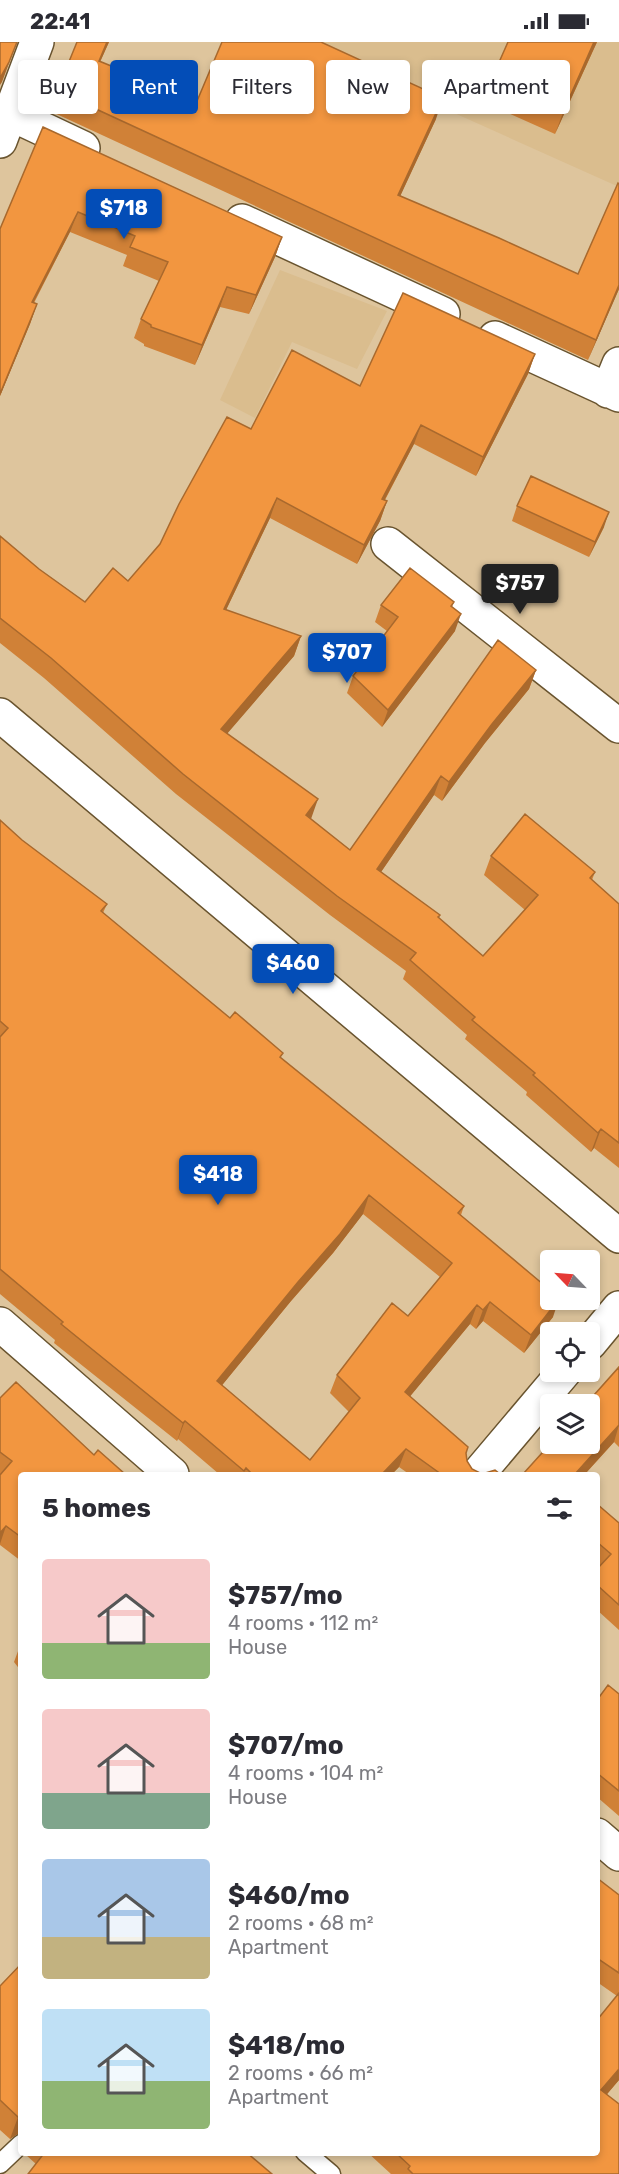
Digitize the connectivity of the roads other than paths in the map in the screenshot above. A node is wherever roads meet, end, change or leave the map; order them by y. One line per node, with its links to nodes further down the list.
1 (37, 42): 2 (street)
2 (6, 128): 3 (street)
3 (109, 159)
4 (218, 210): 5 (street)
5 (615, 384)
6 (388, 544): 8 (street)
7 (0, 715): 9 (street)
8 (619, 726)
9 (619, 1236)
10 (619, 1308): 12 (street)
11 (0, 1324): 14 (street)
12 (600, 1330)
13 (556, 1382): 15 (street)
14 (170, 1472)
15 (480, 1472)
16 (600, 1838): 17 (street)
17 (619, 1854)
18 (18, 2147): 20 (lane)
19 (310, 2156): 21 (lane)
20 (0, 2164)
21 (331, 2174)

